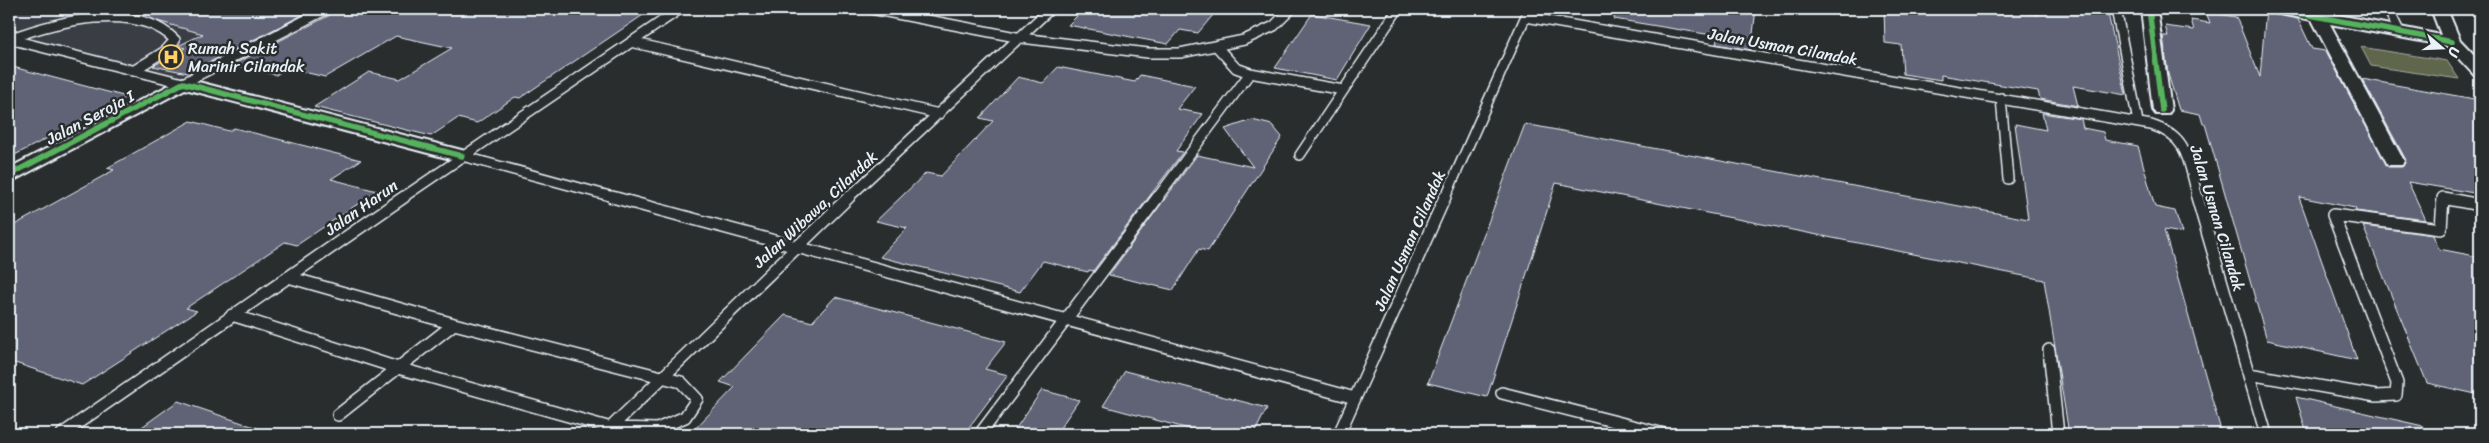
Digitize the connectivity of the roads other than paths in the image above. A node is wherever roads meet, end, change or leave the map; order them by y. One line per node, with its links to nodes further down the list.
1 (328, 9): 24 (lane)
2 (680, 9): 18 (lane, Jalan Harun)
3 (871, 9): 16 (lane)
4 (1050, 9): 16 (lane, Jalan Wibawa, Cilandak)
5 (1291, 9): 20 (lane)
6 (1386, 9): 12 (lane)
7 (2116, 9): 29 (lane)
8 (2149, 9): 27 (street)
9 (2277, 9): 14 (street)
10 (2388, 9): 15 (lane)
11 (2440, 9): 19 (street)
12 (1398, 10): 25 (lane)
13 (1528, 13): 26 (lane, Jalan Usman Cilandak); 46 (lane, Jalan Usman Cilandak)
14 (2318, 16): 15 (street); 32 (street)
15 (2399, 31): 19 (street)
16 (1021, 38): 20 (lane); 28 (lane, Jalan Wibawa, Cilandak)
17 (9, 39): 21 (lane); 21 (lane)
18 (631, 42): 28 (lane); 31 (lane, Jalan Harun)
19 (2452, 42): 22 (street)
20 (1217, 47): 23 (lane)
21 (133, 71): 24 (lane)
22 (2480, 71)
23 (1250, 73): 25 (lane); 39 (lane)
24 (183, 83): 31 (street); 33 (street, Jalan Seroja I)
25 (1344, 90): 30 (lane)
26 (2001, 98): 29 (lane, Jalan Usman Cilandak); 34 (lane)
27 (2162, 110)
28 (939, 114): 36 (lane, Jalan Wibawa, Cilandak)
29 (2138, 122): 43 (lane, Jalan Usman Cilandak)
30 (1300, 154)
31 (462, 156): 36 (lane); 37 (lane, Jalan Harun)
32 (2395, 161)
33 (9, 174)
34 (2008, 179)
35 (2480, 205): 43 (lane)
36 (796, 246): 39 (lane); 44 (lane, Jalan Wibawa, Cilandak)
37 (288, 277): 38 (lane, Jalan Harun); 40 (lane)
38 (232, 315): 42 (lane); 49 (lane, Jalan Harun)
39 (1065, 319): 46 (lane); 50 (lane)
40 (454, 324): 42 (lane); 44 (lane)
41 (2049, 350): 53 (lane)
42 (398, 368): 47 (lane); 48 (lane)
43 (2249, 374): 54 (lane, Jalan Usman Cilandak)
44 (661, 378): 48 (lane, Jalan Wibawa, Cilandak); 48 (lane)
45 (1502, 393): 52 (lane)
46 (1355, 398): 51 (lane, Jalan Usman Cilandak)
47 (338, 415)
48 (607, 431)
49 (62, 434)
50 (980, 434)
51 (1339, 434)
52 (1664, 434)
53 (2058, 434)
54 (2266, 434)

